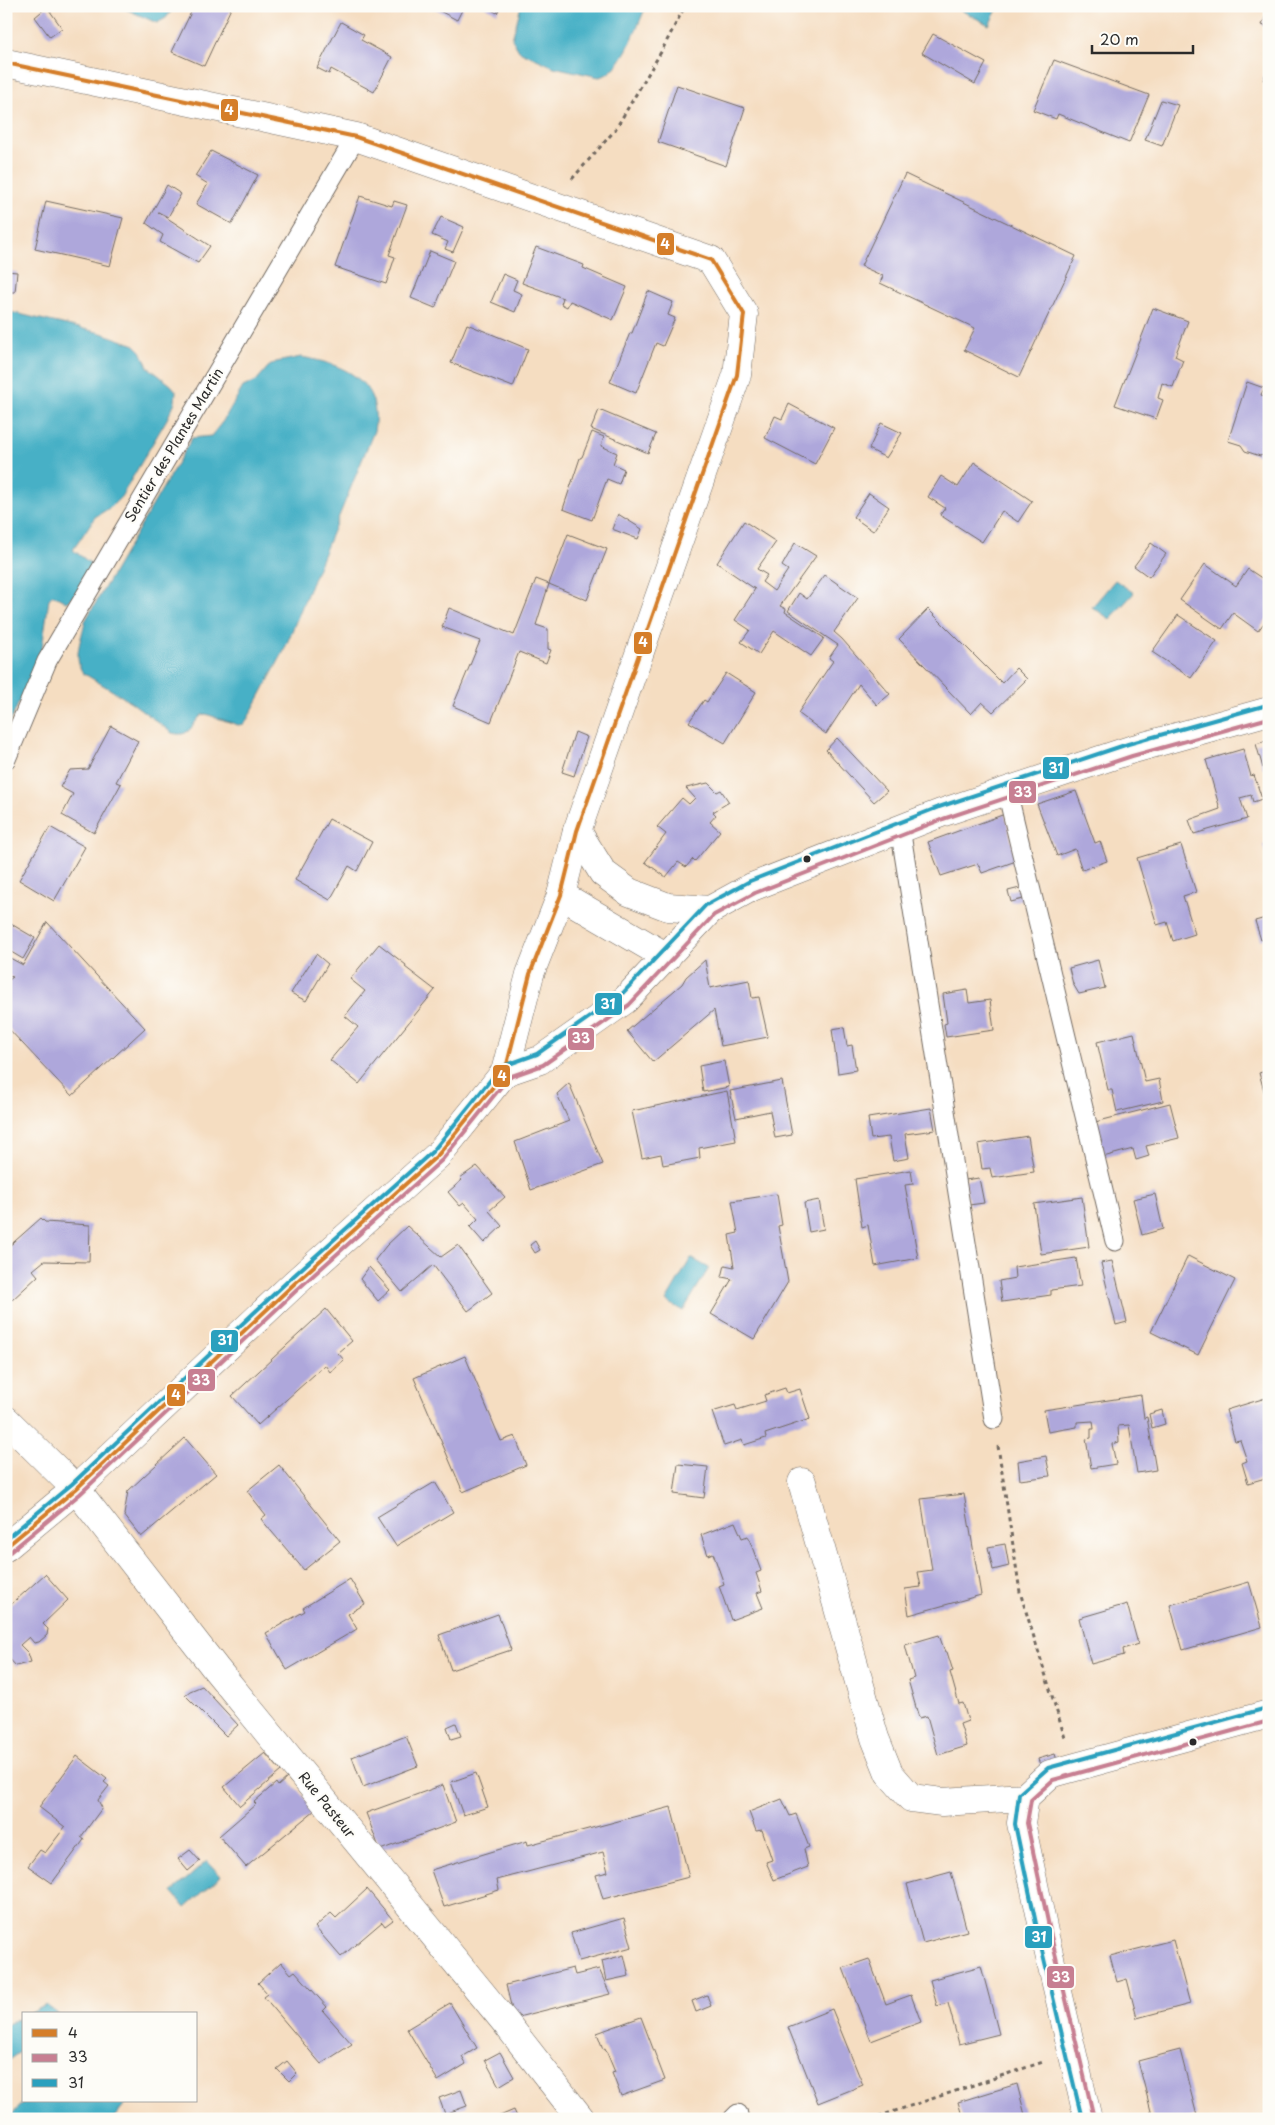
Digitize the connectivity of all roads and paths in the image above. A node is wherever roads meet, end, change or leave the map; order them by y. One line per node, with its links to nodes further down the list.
1 (685, 6): 4 (path)
2 (6, 63): 3 (street)
3 (356, 137): 4 (street); 6 (lane, Sentier des Plantes Martin)
4 (550, 204): 9 (street)
5 (1269, 711): 7 (street)
6 (6, 759)
7 (1007, 791): 8 (street); 14 (lane)
8 (900, 828): 11 (street); 15 (lane)
9 (577, 831): 10 (street); 11 (street)
10 (561, 895): 12 (street); 13 (street)
11 (710, 910): 12 (street)
12 (667, 957): 13 (street)
13 (505, 1072): 18 (street)
14 (1115, 1241)
15 (994, 1419): 21 (path)
16 (6, 1420): 18 (street, Rue Pasteur)
17 (802, 1482): 22 (street)
18 (76, 1489): 19 (street); 24 (street, Rue Pasteur)
19 (6, 1547)
20 (1269, 1714): 21 (street)
21 (1074, 1768): 22 (street)
22 (1025, 1797): 23 (street)
23 (1072, 2053): 25 (path); 26 (street)
24 (581, 2119)
25 (871, 2119)
26 (1088, 2119)

